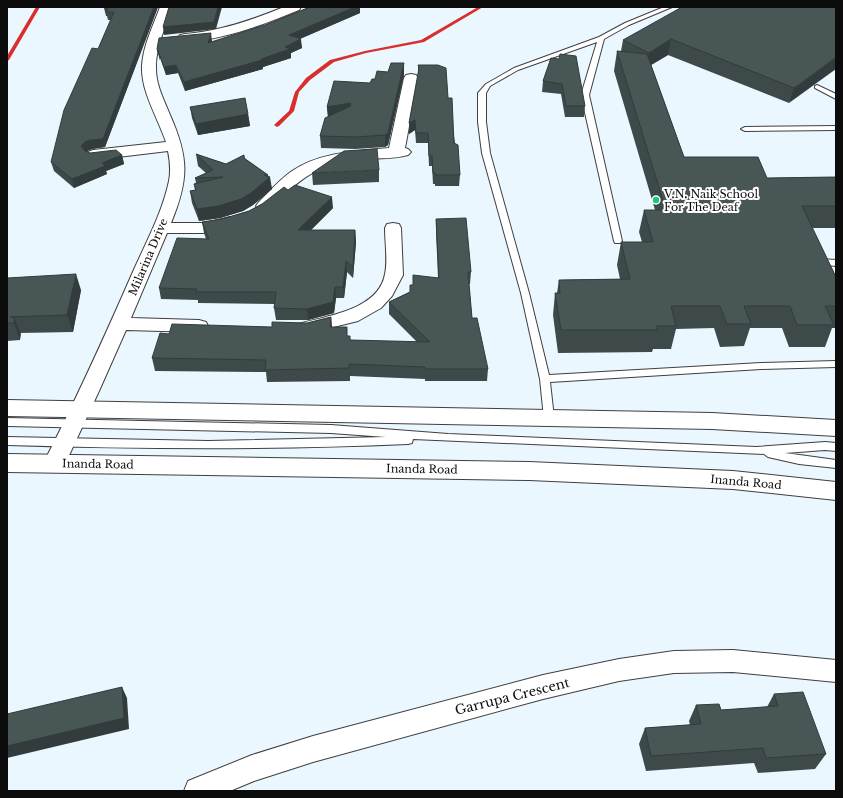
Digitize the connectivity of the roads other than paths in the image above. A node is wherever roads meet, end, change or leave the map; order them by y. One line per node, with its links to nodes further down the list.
1 (166, 7): 5 (street, Milarina Drive)
2 (295, 7): 5 (street)
3 (669, 7): 4 (lane)
4 (601, 38): 15 (lane); 22 (lane)
5 (166, 40): 11 (street, Milarina Drive)
6 (411, 78): 13 (street)
7 (816, 87): 8 (lane)
8 (836, 98)
9 (836, 128): 10 (lane)
10 (745, 129)
11 (174, 146): 12 (street); 13 (street, Milarina Drive)
12 (93, 155)
13 (161, 228): 18 (street, Milarina Drive)
14 (393, 228): 20 (street)
15 (618, 241)
16 (821, 262): 17 (lane)
17 (836, 263)
18 (119, 324): 19 (street); 24 (street, Milarina Drive)
19 (213, 326)
20 (292, 328)
21 (836, 364): 22 (lane)
22 (545, 379): 25 (lane)
23 (7, 408): 24 (street)
24 (78, 416): 25 (street); 26 (lane); 28 (lane); 30 (street, Milarina Drive)
25 (548, 418): 27 (street)
26 (7, 422)
27 (836, 428)
28 (448, 438): 30 (lane); 32 (lane)
29 (7, 441): 30 (lane)
30 (64, 443): 34 (street, Milarina Drive)
31 (836, 447): 32 (lane)
32 (756, 451): 35 (lane)
33 (7, 463): 34 (street, Inanda Road)
34 (54, 464): 36 (street, Inanda Road)
35 (836, 464)
36 (836, 491)
37 (836, 671): 38 (street, Garrupa Crescent)
38 (198, 791)

